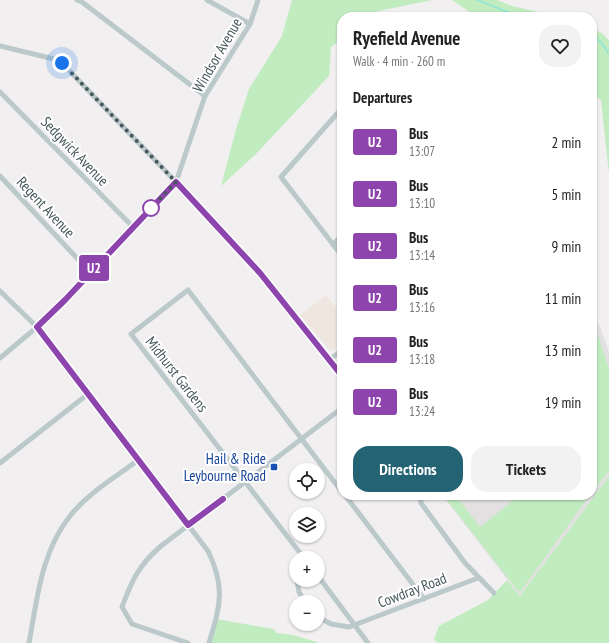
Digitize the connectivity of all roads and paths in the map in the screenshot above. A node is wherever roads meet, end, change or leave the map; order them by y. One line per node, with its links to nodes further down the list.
1 (80, 0): 7 (street)
2 (206, 0): 4 (street)
3 (258, 0): 4 (street, Windsor Avenue)
4 (250, 24): 7 (street, Windsor Avenue)
5 (0, 46): 10 (street)
6 (0, 92): 11 (street, Sedgwick Avenue)
7 (205, 96): 10 (street, Windsor Avenue)
8 (337, 114): 13 (street)
9 (0, 176): 15 (street, Regent Avenue)
10 (176, 182): 11 (street, Windsor Avenue); 20 (street)
11 (133, 227): 15 (street, Windsor Avenue)
12 (337, 241): 13 (street)
13 (333, 245): 14 (street)
14 (337, 250)
15 (90, 272): 17 (street, Windsor Avenue)
16 (0, 291): 17 (street)
17 (37, 327): 19 (street, Windsor Avenue); 22 (street)
18 (337, 354): 20 (street)
19 (0, 358)
20 (329, 360): 21 (street)
21 (337, 370)
22 (88, 394): 25 (street); 26 (street)
23 (337, 412): 24 (street)
24 (302, 439): 27 (street); 27 (street, Midhurst Gardens); 28 (street)
25 (138, 460): 31 (street); 39 (street)
26 (0, 463)
27 (246, 482): 31 (street); 32 (street)
28 (337, 485)
29 (349, 500): 36 (street)
30 (421, 500): 33 (street)
31 (188, 525): 40 (street); 41 (street)
32 (298, 551)
33 (478, 578): 35 (street); 36 (street, Cowdray Road)
34 (325, 585): 38 (street)
35 (494, 592)
36 (424, 599): 38 (street, Cowdray Road)
37 (325, 621): 38 (street, Cowdray Road)
38 (355, 625): 42 (street)
39 (29, 643)
40 (188, 643)
41 (209, 643)
42 (368, 643)

